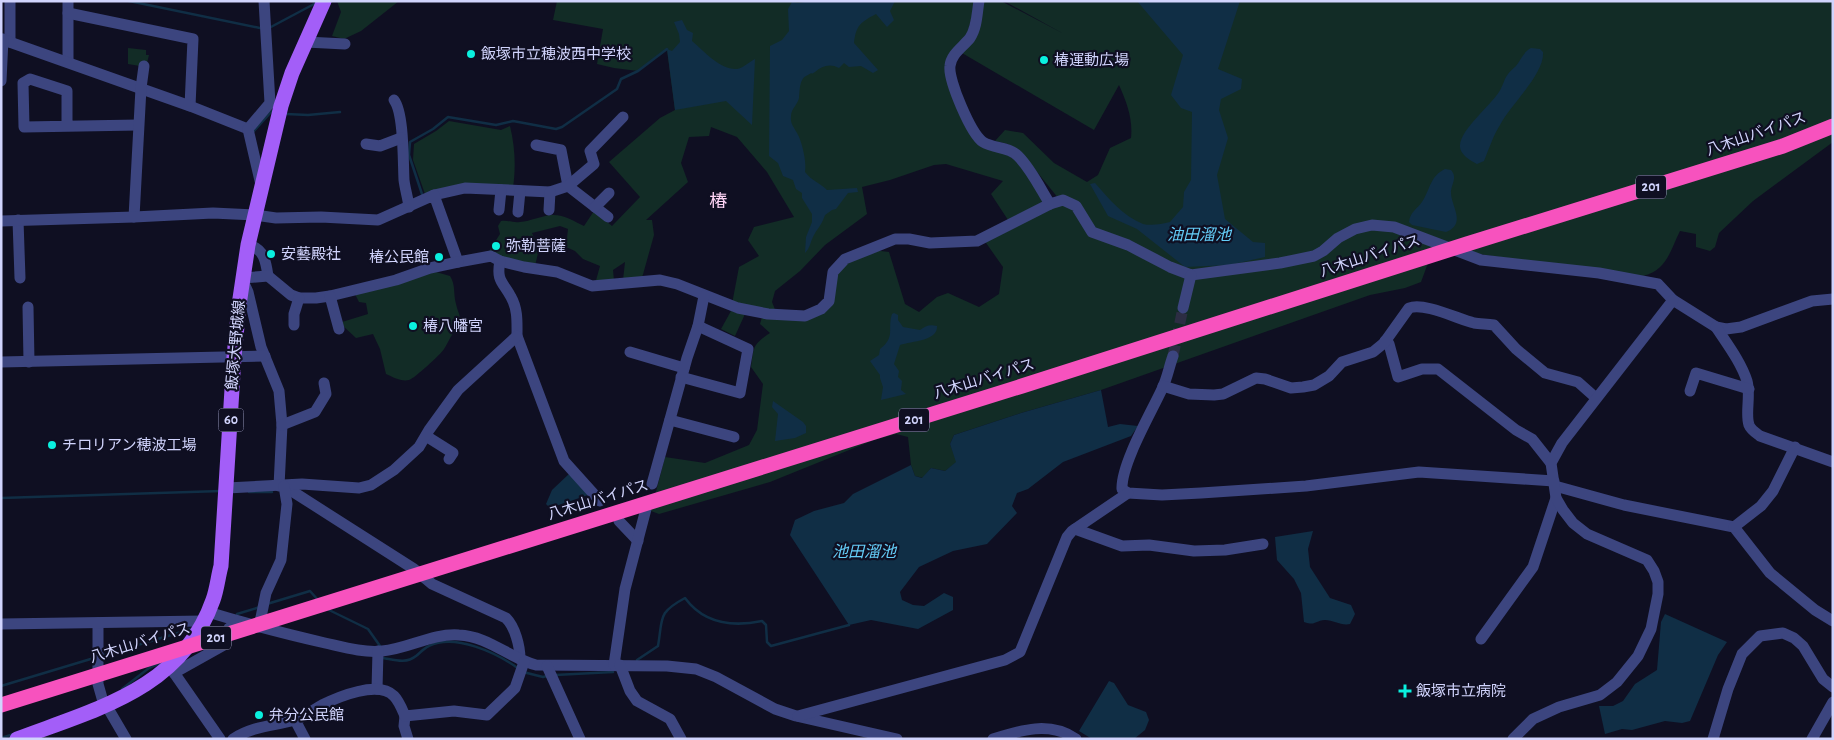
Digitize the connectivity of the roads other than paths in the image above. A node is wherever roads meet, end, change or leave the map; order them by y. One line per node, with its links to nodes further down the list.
1 (10, 1): 6 (street)
2 (264, 1): 14 (street)
3 (324, 1): 7 (main road, 飯塚大野城線 / 60)
4 (979, 1): 31 (street)
5 (68, 7): 9 (street); 15 (street)
6 (5, 40): 9 (street); 11 (street)
7 (306, 42): 8 (street); 14 (main road, 飯塚大野城線 / 60)
8 (345, 44)
9 (68, 62): 12 (street)
10 (144, 66): 12 (street)
11 (1, 82)
12 (141, 88): 15 (street); 17 (street)
13 (394, 100): 21 (street)
14 (275, 105): 20 (street); 25 (main road, 飯塚大野城線 / 60)
15 (190, 106): 20 (street)
16 (623, 117): 24 (street)
17 (138, 125): 18 (street); 38 (street)
18 (67, 126)
19 (1833, 126): 109 (highway, 八木山バイパス / 201)
20 (248, 130): 25 (street)
21 (401, 138): 22 (street); 32 (street)
22 (366, 144)
23 (536, 145): 24 (street)
24 (568, 186): 28 (street); 33 (street)
25 (261, 187): 37 (main road, 飯塚大野城線 / 60)
26 (501, 190): 27 (street); 30 (street); 34 (street)
27 (520, 191): 28 (street); 36 (street)
28 (550, 192): 35 (street)
29 (609, 193): 33 (street)
30 (434, 196): 32 (street); 44 (street)
31 (1050, 204): 46 (street); 50 (street)
32 (409, 207): 37 (street)
33 (595, 207): 39 (street)
34 (499, 210)
35 (548, 210)
36 (518, 212)
37 (255, 215): 38 (street); 42 (main road, 飯塚大野城線 / 60)
38 (134, 217): 41 (street)
39 (608, 217)
40 (1, 220): 41 (street)
41 (18, 220): 47 (street)
42 (248, 245): 45 (street); 48 (main road, 飯塚大野城線 / 60)
43 (500, 261): 44 (street); 50 (street); 60 (street)
44 (458, 262): 49 (street)
45 (268, 276): 48 (street); 51 (street)
46 (1191, 276): 53 (street); 55 (street)
47 (20, 278)
48 (243, 280): 63 (street); 65 (main road, 飯塚大野城線 / 60)
49 (330, 296): 51 (street); 59 (street)
50 (704, 296): 57 (street)
51 (299, 298): 56 (street)
52 (1833, 299): 58 (street)
53 (1673, 300): 58 (street); 73 (street)
54 (28, 307): 67 (street)
55 (1184, 308)
56 (294, 325)
57 (698, 326): 68 (street); 68 (street)
58 (1716, 327): 71 (street)
59 (339, 329)
60 (517, 336): 76 (street); 87 (street)
61 (1385, 341): 70 (street); 73 (street); 81 (street)
62 (630, 352): 68 (street)
63 (265, 356): 65 (street); 75 (street)
64 (1173, 356): 70 (street)
65 (234, 357): 67 (street); 84 (main road, 飯塚大野城線 / 60)
66 (1, 362): 67 (street)
67 (29, 362)
68 (683, 372): 74 (street)
69 (324, 383): 75 (street)
70 (1163, 386): 86 (street)
71 (1749, 389): 72 (street); 78 (street)
72 (1690, 391)
73 (1596, 398): 81 (street)
74 (670, 420): 77 (street); 82 (street)
75 (282, 425): 83 (street)
76 (426, 436): 79 (street); 83 (street)
77 (734, 437)
78 (1795, 448): 80 (street); 90 (street)
79 (449, 459)
80 (1833, 462)
81 (1551, 463): 85 (street)
82 (652, 484)
83 (282, 486): 84 (street); 99 (street); 103 (street)
84 (227, 488): 94 (main road, 飯塚大野城線 / 60)
85 (1555, 488): 86 (street); 90 (street); 100 (street); 127 (street)
86 (1128, 493): 91 (street)
87 (600, 501)
88 (646, 509): 92 (street)
89 (619, 521): 92 (street)
90 (1734, 527): 96 (street)
91 (1075, 529): 93 (street); 112 (street)
92 (638, 541): 102 (street)
93 (1263, 544)
94 (205, 617): 95 (street); 97 (street); 104 (main road, 飯塚大野城線 / 60)
95 (231, 619): 99 (street); 104 (street)
96 (1833, 621)
97 (98, 623): 98 (street); 110 (street)
98 (1, 624)
99 (259, 627): 101 (street)
100 (1481, 639)
101 (378, 651): 103 (street); 107 (street)
102 (617, 665): 105 (street); 112 (street); 123 (street)
103 (522, 666): 105 (street); 111 (street)
104 (172, 670): 110 (main road, 飯塚大野城線 / 60); 118 (street)
105 (550, 673): 122 (street)
106 (1833, 688): 128 (street)
107 (376, 689): 111 (street); 113 (street)
108 (1833, 702): 129 (street)
109 (1, 705)
110 (108, 705): 116 (main road, 飯塚大野城線 / 60); 117 (street)
111 (404, 716): 121 (street)
112 (796, 716): 114 (street)
113 (295, 720): 119 (street); 120 (street)
114 (851, 734): 124 (street)
115 (1010, 736): 125 (street); 126 (street)
116 (16, 739)
117 (126, 739)
118 (220, 739)
119 (233, 739)
120 (305, 739)
121 (408, 739)
122 (580, 739)
123 (681, 739)
124 (897, 739)
125 (993, 739)
126 (1076, 739)
127 (1513, 739)
128 (1712, 739)
129 (1812, 739)

